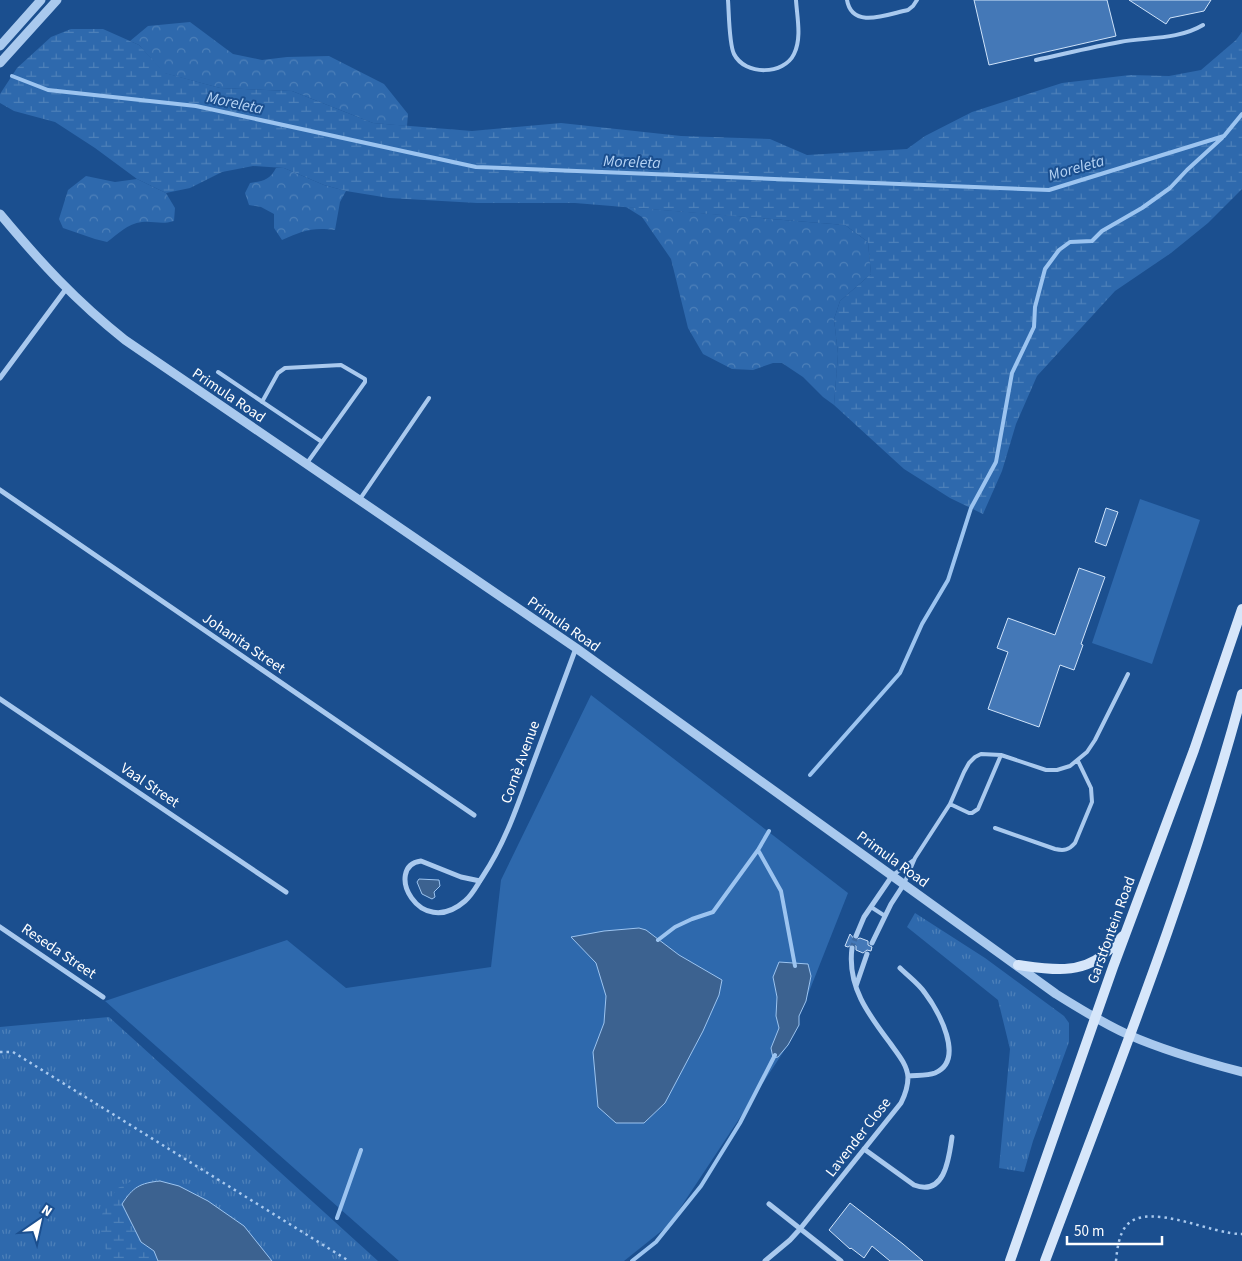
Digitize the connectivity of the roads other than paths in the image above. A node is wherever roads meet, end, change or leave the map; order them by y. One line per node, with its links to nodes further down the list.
1 (41, 0): 8 (street)
2 (57, 0): 10 (street)
3 (728, 0): 4 (lane)
4 (796, 0)
5 (847, 0): 6 (lane)
6 (917, 0)
7 (1203, 25): 9 (lane)
8 (0, 46)
9 (1036, 60)
10 (0, 64)
11 (0, 214): 12 (street, Primula Road)
12 (66, 289): 14 (street); 18 (street, Primula Road)
13 (218, 372): 16 (lane)
14 (0, 378)
15 (429, 398): 20 (lane)
16 (262, 402): 17 (lane); 17 (lane)
17 (322, 442): 18 (lane)
18 (306, 464): 20 (street, Primula Road)
19 (0, 490): 29 (street, Johanita Street)
20 (359, 501): 22 (street, Primula Road)
21 (1242, 609): 39 (main road, Garstfontein Road)
22 (576, 648): 32 (street, Primula Road); 33 (street, Cornè Avenue)
23 (1128, 674): 27 (lane)
24 (1242, 694): 49 (main road)
25 (0, 699): 35 (street, Vaal Street)
26 (1001, 755): 27 (lane); 28 (lane); 28 (lane)
27 (1078, 761): 30 (lane)
28 (950, 804): 31 (lane)
29 (474, 816)
30 (995, 828)
31 (916, 858): 32 (lane); 34 (lane)
32 (892, 876): 34 (street, Primula Road); 36 (street)
33 (480, 881): 33 (street, Cornè Avenue)
34 (904, 884): 37 (street); 44 (street, Primula Road)
35 (286, 892)
36 (871, 907): 37 (lane); 40 (street)
37 (885, 916): 41 (street)
38 (0, 926): 47 (street, Reseda Street)
39 (1126, 934): 44 (main road); 48 (main road, Garstfontein Road)
40 (856, 936)
41 (872, 942)
42 (852, 948): 46 (street)
43 (867, 954): 46 (street)
44 (1018, 965): 48 (street, Primula Road)
45 (900, 968): 51 (street)
46 (856, 987): 51 (street)
47 (104, 997)
48 (1095, 1018): 49 (street, Primula Road); 58 (main road, Garstfontein Road)
49 (1129, 1035): 50 (street, Primula Road); 59 (main road)
50 (1242, 1072)
51 (908, 1076): 53 (street, Lavender Close)
52 (952, 1137): 53 (street)
53 (864, 1150): 55 (street, Lavender Close)
54 (769, 1204): 55 (street)
55 (800, 1229): 56 (street, Lavender Close); 57 (street)
56 (765, 1261)
57 (841, 1261)
58 (1010, 1261)
59 (1044, 1261)

